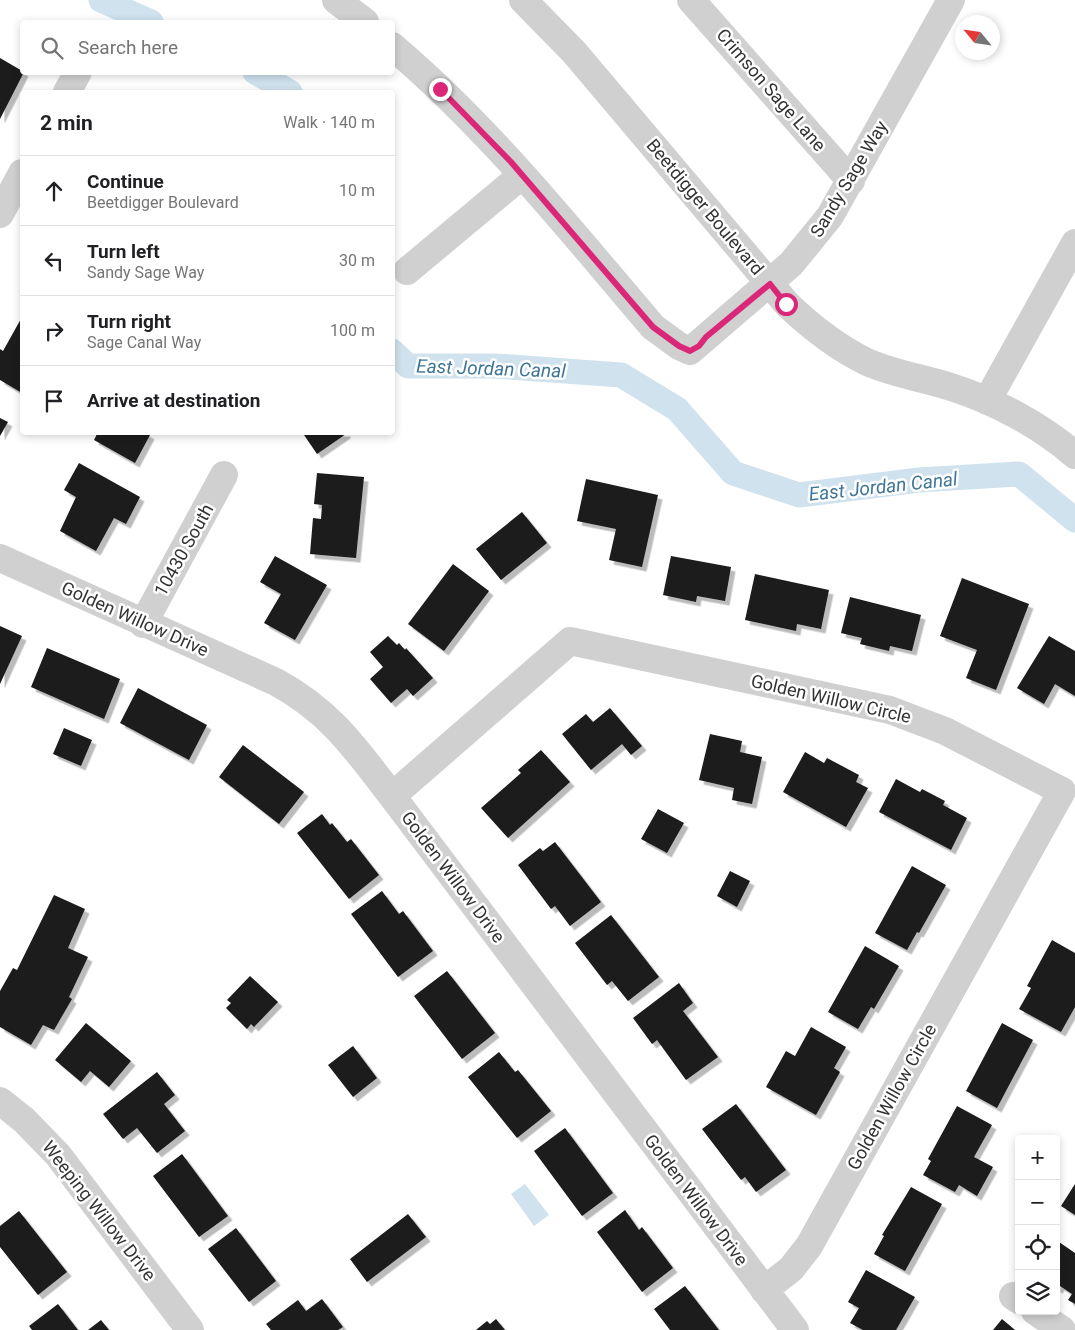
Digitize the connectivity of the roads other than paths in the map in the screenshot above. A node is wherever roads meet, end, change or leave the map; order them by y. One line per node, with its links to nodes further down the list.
1 (336, 0): 5 (street)
2 (523, 0): 15 (street, Beetdigger Boulevard)
3 (691, 0): 11 (street, Crimson Sage Lane)
4 (946, 2): 11 (street, Sandy Sage Way)
5 (362, 20)
6 (395, 49): 9 (street)
7 (76, 75): 8 (street)
8 (68, 90)
9 (522, 175): 14 (street); 15 (street, Sandy Sage Way)
10 (20, 177): 12 (street)
11 (851, 181): 15 (street, Sandy Sage Way)
12 (1, 210)
13 (1075, 243): 16 (street)
14 (407, 271)
15 (770, 284): 16 (street, Beetdigger Boulevard)
16 (987, 402): 17 (street, Beetdigger Boulevard)
17 (1075, 455)
18 (224, 475): 20 (street, 10430 South)
19 (0, 558): 20 (street, Golden Willow Drive)
20 (143, 624): 21 (street, Golden Willow Drive)
21 (392, 796): 23 (street, Golden Willow Drive); 23 (street, Golden Willow Circle)
22 (0, 1101): 25 (street, Weeping Willow Drive)
23 (764, 1290): 26 (street, Golden Willow Drive)
24 (1041, 1315): 27 (street)
25 (190, 1330)
26 (795, 1330)
27 (1062, 1330)

